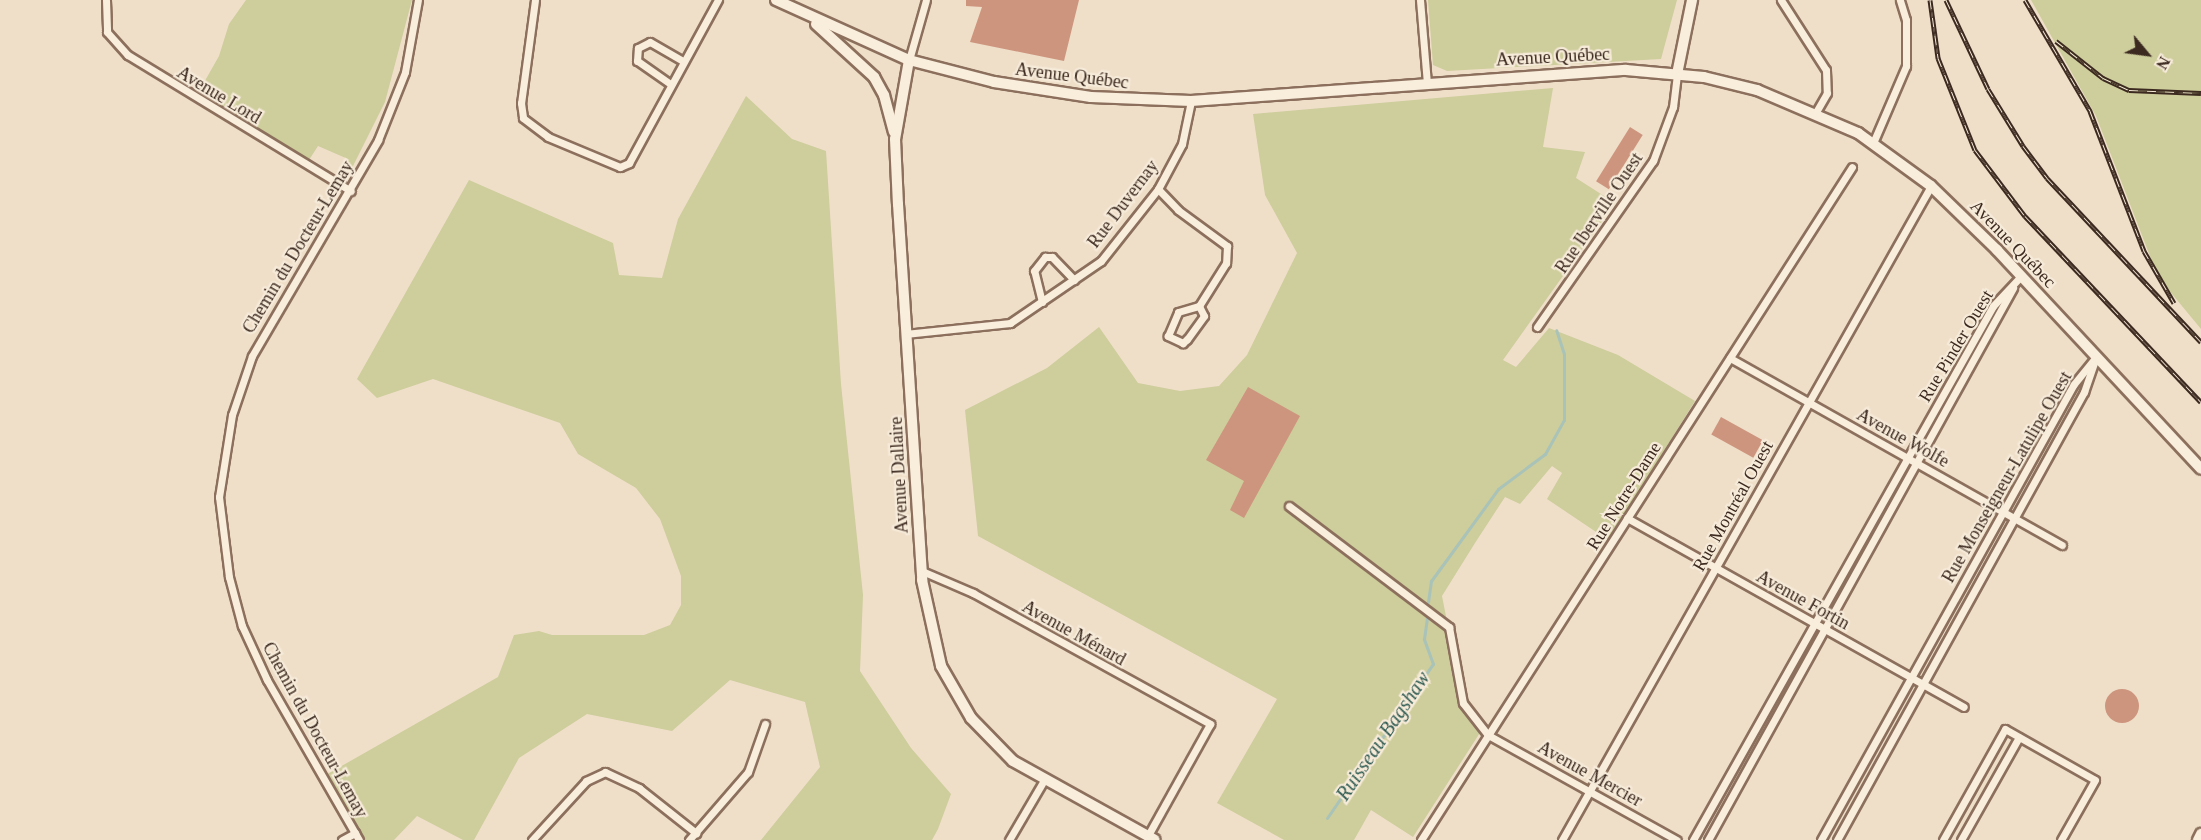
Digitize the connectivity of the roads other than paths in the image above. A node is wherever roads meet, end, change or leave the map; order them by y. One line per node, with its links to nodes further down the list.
1 (106, 0): 24 (street, Avenue Lord)
2 (418, 0): 24 (street, Chemin du Docteur-Lemay)
3 (535, 0): 15 (street)
4 (718, 0): 12 (street)
5 (776, 0): 11 (street, Avenue Québec)
6 (926, 0): 13 (street, Avenue Dallaire)
7 (1420, 0): 16 (street)
8 (1692, 0): 14 (street)
9 (1781, 0): 18 (street)
10 (1900, 0): 20 (street)
11 (812, 20): 13 (street, Avenue Québec); 19 (street)
12 (681, 60): 15 (street); 15 (street)
13 (909, 60): 17 (street, Avenue Québec); 19 (street, Avenue Dallaire)
14 (1677, 74): 16 (street, Avenue Québec); 18 (street, Avenue Québec); 29 (street, Rue Iberville Ouest)
15 (669, 83)
16 (1427, 83): 17 (street, Avenue Québec)
17 (1191, 101): 23 (street, Rue Duvernay)
18 (1816, 112): 20 (street, Avenue Québec)
19 (896, 139): 30 (street, Avenue Dallaire)
20 (1873, 142): 22 (street, Avenue Québec)
21 (1852, 167): 31 (street, Rue Notre-Dame)
22 (1931, 186): 25 (street, Avenue Québec); 33 (street, Rue Montréal Ouest)
23 (1158, 189): 26 (street, Rue Duvernay); 28 (street)
24 (351, 191): 54 (street, Chemin du Docteur-Lemay)
25 (2021, 276): 32 (street, Avenue Québec); 34 (street, Rue Pinder Ouest); 35 (street, Rue Pinder Ouest)
26 (1074, 280): 27 (street, Rue Duvernay); 27 (street)
27 (1042, 302): 30 (street, Rue Duvernay)
28 (1199, 306): 28 (street)
29 (1537, 327)
30 (905, 333): 43 (street, Avenue Dallaire)
31 (1730, 358): 33 (street, Avenue Wolfe); 39 (street, Rue Notre-Dame)
32 (2096, 358): 36 (street, Avenue Québec); 38 (street, Rue Monseigneur-Latulipe Ouest); 40 (street, Rue Monseigneur-Latulipe Ouest)
33 (1808, 402): 34 (street, Avenue Wolfe); 42 (street, Rue Montréal Ouest)
34 (1907, 458): 35 (street, Avenue Wolfe); 44 (street, Rue Pinder Ouest)
35 (1917, 463): 38 (street, Avenue Wolfe); 45 (street, Rue Pinder Ouest)
36 (2201, 469)
37 (1289, 506): 50 (street)
38 (2004, 512): 40 (street, Avenue Wolfe); 46 (street, Rue Monseigneur-Latulipe Ouest)
39 (1627, 518): 42 (street, Avenue Fortin); 50 (street, Rue Notre-Dame)
40 (2014, 518): 41 (street, Avenue Wolfe); 47 (street, Rue Monseigneur-Latulipe Ouest)
41 (2062, 545)
42 (1715, 568): 44 (street, Avenue Fortin); 53 (street, Rue Montréal Ouest)
43 (922, 571): 52 (street, Avenue Dallaire); 57 (street, Avenue Ménard)
44 (1815, 623): 45 (street, Avenue Fortin); 66 (street, Rue Pinder Ouest)
45 (1825, 629): 46 (street, Avenue Fortin); 67 (street, Rue Pinder Ouest)
46 (1911, 676): 47 (street, Avenue Fortin); 68 (street, Rue Monseigneur-Latulipe Ouest)
47 (1923, 683): 48 (street, Avenue Fortin); 69 (street, Rue Monseigneur-Latulipe Ouest)
48 (1965, 707)
49 (765, 724): 55 (street)
50 (1488, 735): 53 (street, Avenue Mercier); 63 (street, Rue Notre-Dame)
51 (2019, 737): 70 (street); 71 (street); 72 (street)
52 (1044, 780): 57 (street, Avenue Dallaire); 62 (street)
53 (1589, 791): 64 (street, Rue Montréal Ouest); 65 (street, Avenue Mercier)
54 (355, 832): 58 (street); 59 (street, Chemin du Docteur-Lemay)
55 (696, 832): 60 (street); 61 (street)
56 (2201, 834): 73 (street)
57 (1149, 839)
58 (342, 840)
59 (359, 840)
60 (532, 840)
61 (689, 840)
62 (1009, 840)
63 (1421, 840)
64 (1562, 840)
65 (1677, 840)
66 (1692, 840)
67 (1708, 840)
68 (1821, 840)
69 (1838, 840)
70 (1943, 840)
71 (1961, 840)
72 (2061, 840)
73 (2198, 840)

